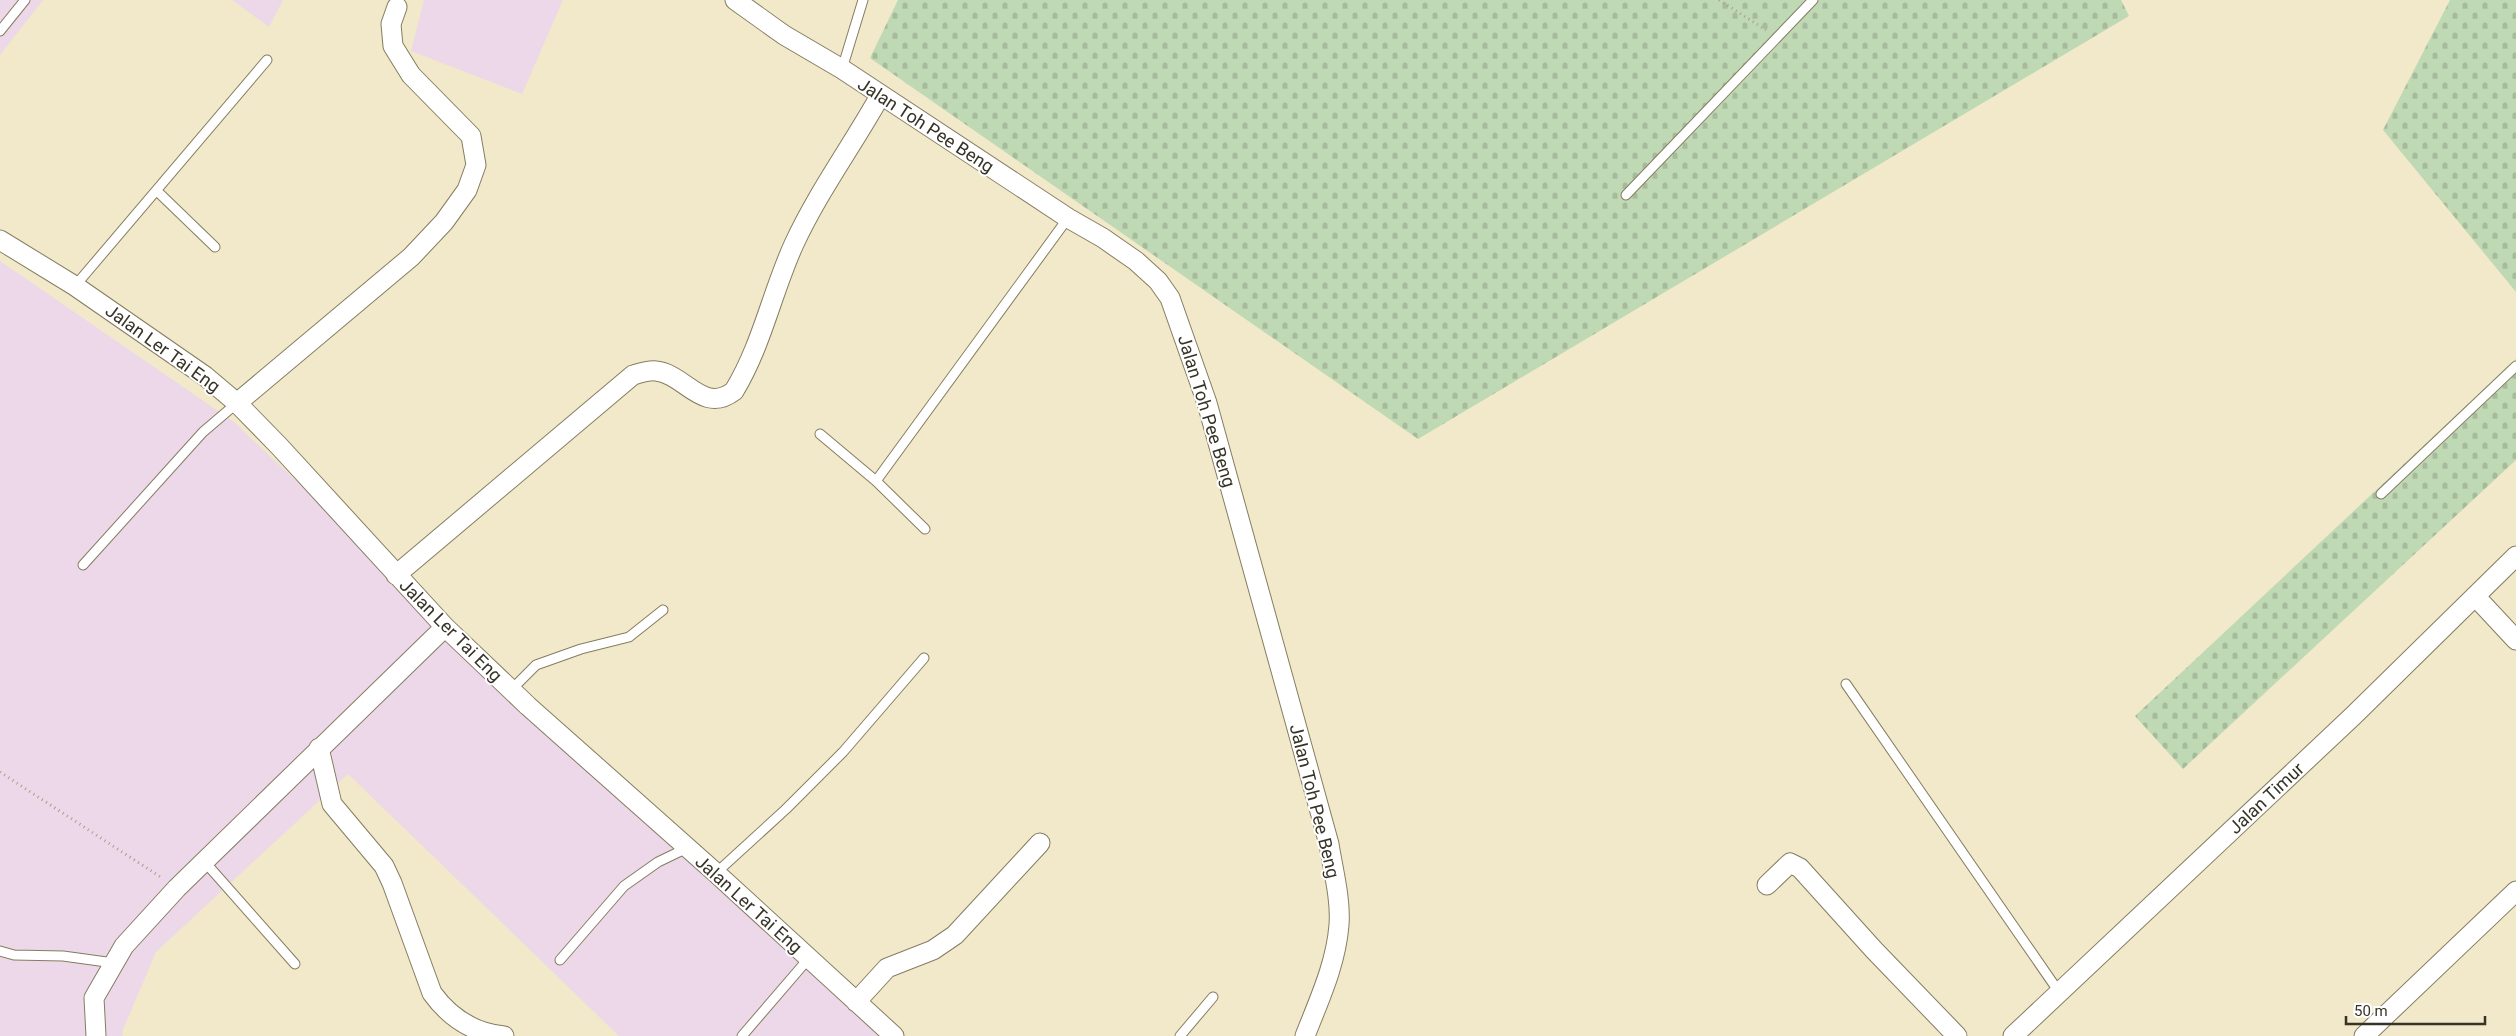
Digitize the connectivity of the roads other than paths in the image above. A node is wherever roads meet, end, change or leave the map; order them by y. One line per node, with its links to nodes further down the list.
1 (24, 0): 6 (lane)
2 (735, 0): 8 (street, Jalan Toh Pee Beng)
3 (864, 0): 8 (lane)
4 (1813, 0): 11 (lane)
5 (396, 7): 17 (street)
6 (0, 31)
7 (267, 60): 10 (lane)
8 (842, 69): 9 (street, Jalan Toh Pee Beng)
9 (880, 96): 12 (street, Jalan Toh Pee Beng); 24 (street)
10 (157, 191): 14 (lane); 15 (lane)
11 (1626, 195)
12 (1068, 218): 19 (lane); 52 (street, Jalan Toh Pee Beng)
13 (0, 240): 15 (street, Jalan Ler Tai Eng)
14 (215, 247)
15 (75, 286): 17 (street, Jalan Ler Tai Eng)
16 (2516, 366): 20 (lane)
17 (237, 404): 23 (lane); 24 (street, Jalan Ler Tai Eng)
18 (820, 434): 19 (lane)
19 (876, 481): 21 (lane)
20 (2381, 494)
21 (925, 529)
22 (2516, 556): 25 (street, Jalan Timur)
23 (83, 565)
24 (396, 575): 27 (street, Jalan Ler Tai Eng)
25 (2475, 596): 28 (street); 44 (street, Jalan Timur)
26 (663, 610): 31 (lane)
27 (445, 628): 31 (street, Jalan Ler Tai Eng); 32 (street)
28 (2516, 640)
29 (924, 658): 36 (lane)
30 (1846, 684): 44 (lane)
31 (511, 690): 34 (street, Jalan Ler Tai Eng)
32 (319, 748): 35 (street); 48 (street)
33 (1040, 843): 46 (street)
34 (687, 848): 36 (street, Jalan Ler Tai Eng); 41 (lane)
35 (204, 861): 42 (street); 43 (lane)
36 (716, 873): 40 (street, Jalan Ler Tai Eng)
37 (1767, 885): 53 (street)
38 (2516, 891): 55 (street)
39 (0, 951): 42 (lane)
40 (809, 958): 46 (street, Jalan Ler Tai Eng); 49 (lane)
41 (560, 960)
42 (114, 963): 47 (street)
43 (295, 964)
44 (2059, 992): 54 (street, Jalan Timur)
45 (1213, 997): 51 (lane)
46 (856, 1002): 50 (street, Jalan Ler Tai Eng)
47 (96, 1036)
48 (504, 1036)
49 (742, 1036)
50 (894, 1036)
51 (1180, 1036)
52 (1307, 1036)
53 (1956, 1036)
54 (2013, 1036)
55 (2364, 1036)

